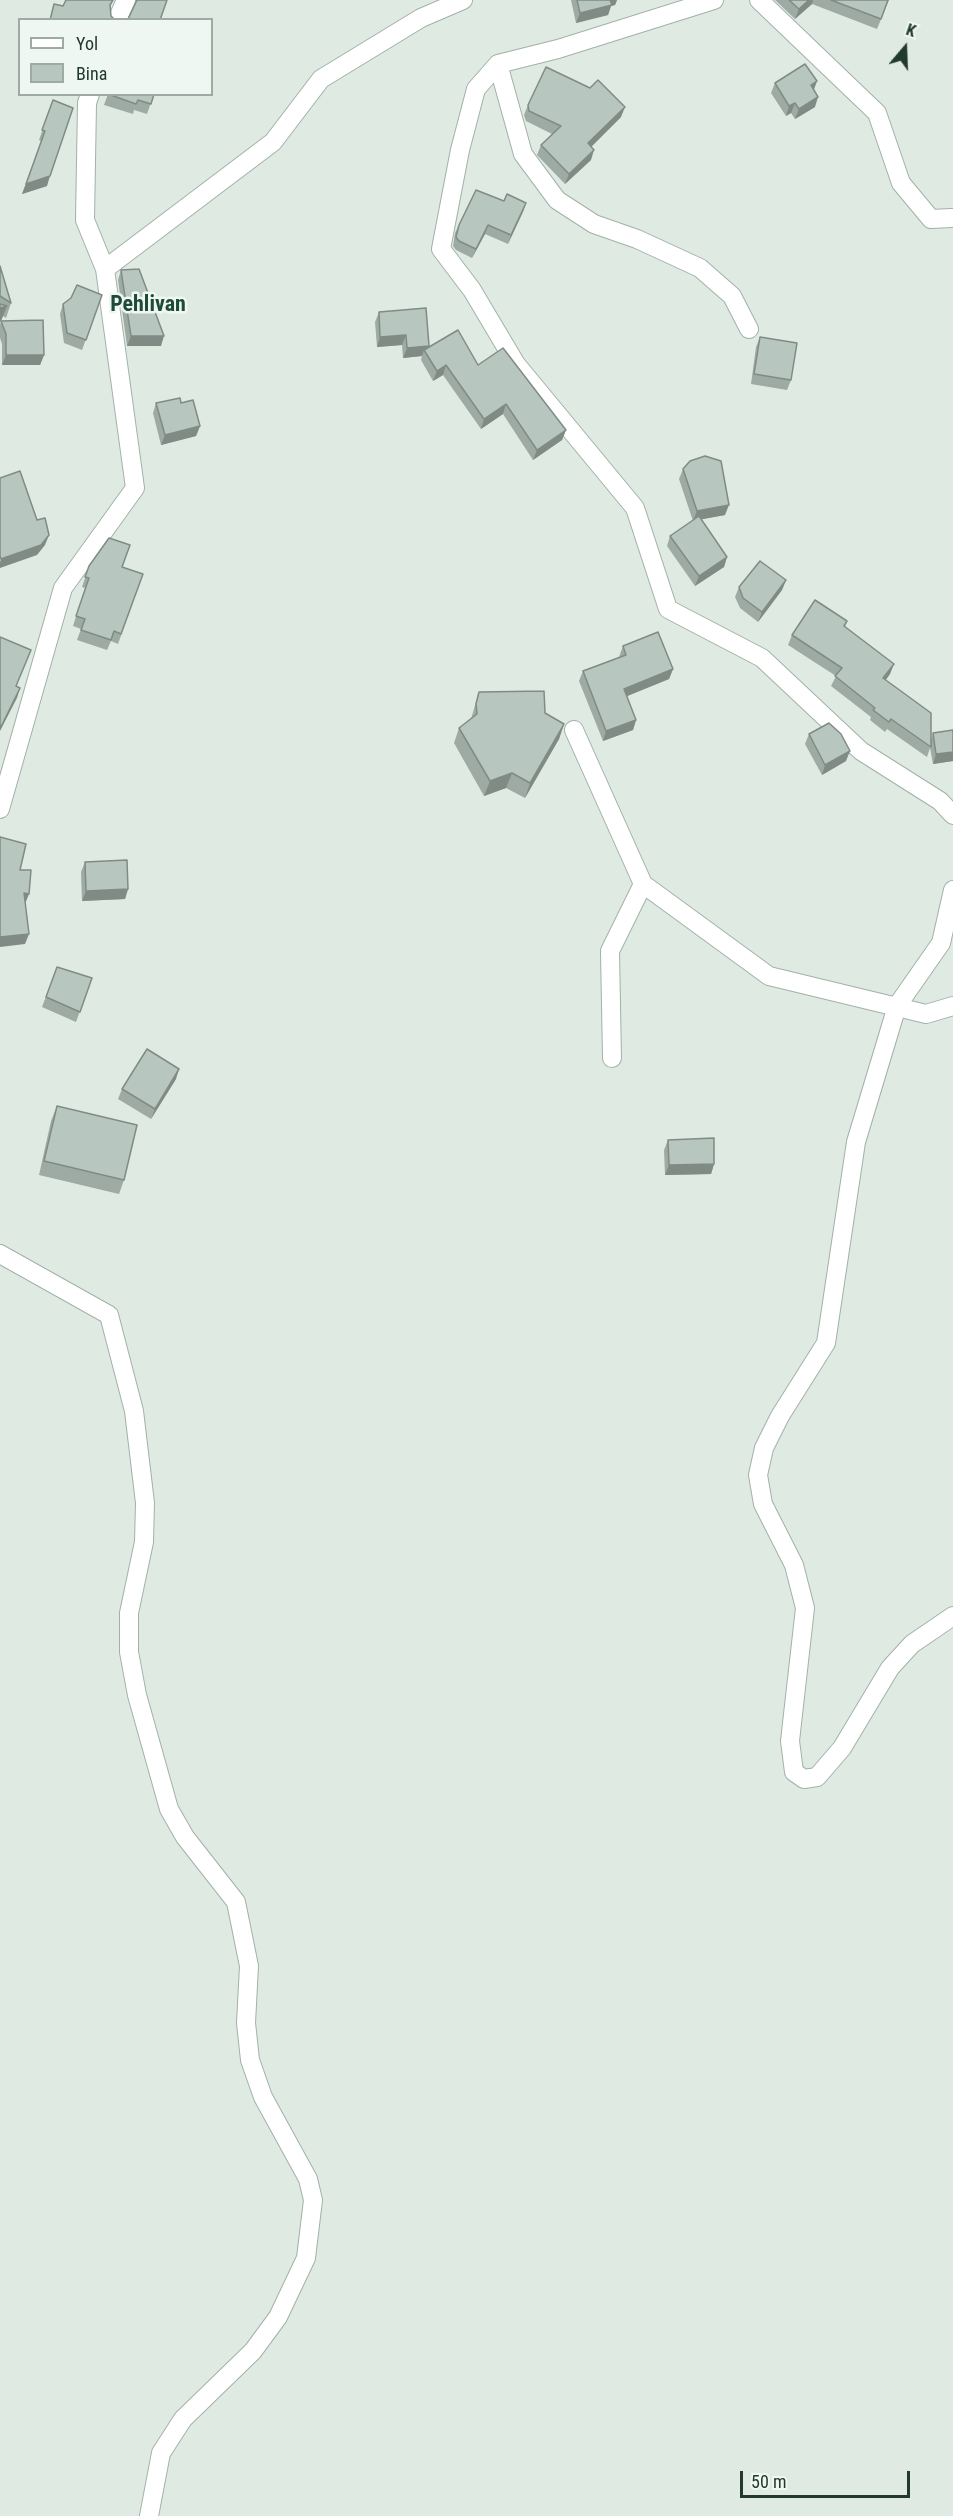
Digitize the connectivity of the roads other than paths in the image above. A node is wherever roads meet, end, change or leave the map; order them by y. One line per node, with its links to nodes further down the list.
1 (126, 0): 5 (street)
2 (463, 0): 9 (street)
3 (714, 0): 6 (street)
4 (759, 0): 8 (street)
5 (118, 18)
6 (498, 64): 10 (street); 13 (street)
7 (89, 96): 9 (street)
8 (952, 218)
9 (105, 269): 12 (street)
10 (749, 329)
11 (574, 730): 14 (street)
12 (0, 809)
13 (953, 815)
14 (643, 884): 16 (street); 18 (street)
15 (953, 891): 16 (street)
16 (897, 1006): 17 (street); 20 (street)
17 (953, 1006)
18 (612, 1058)
19 (0, 1254): 21 (street)
20 (953, 1616)
21 (149, 2516)

